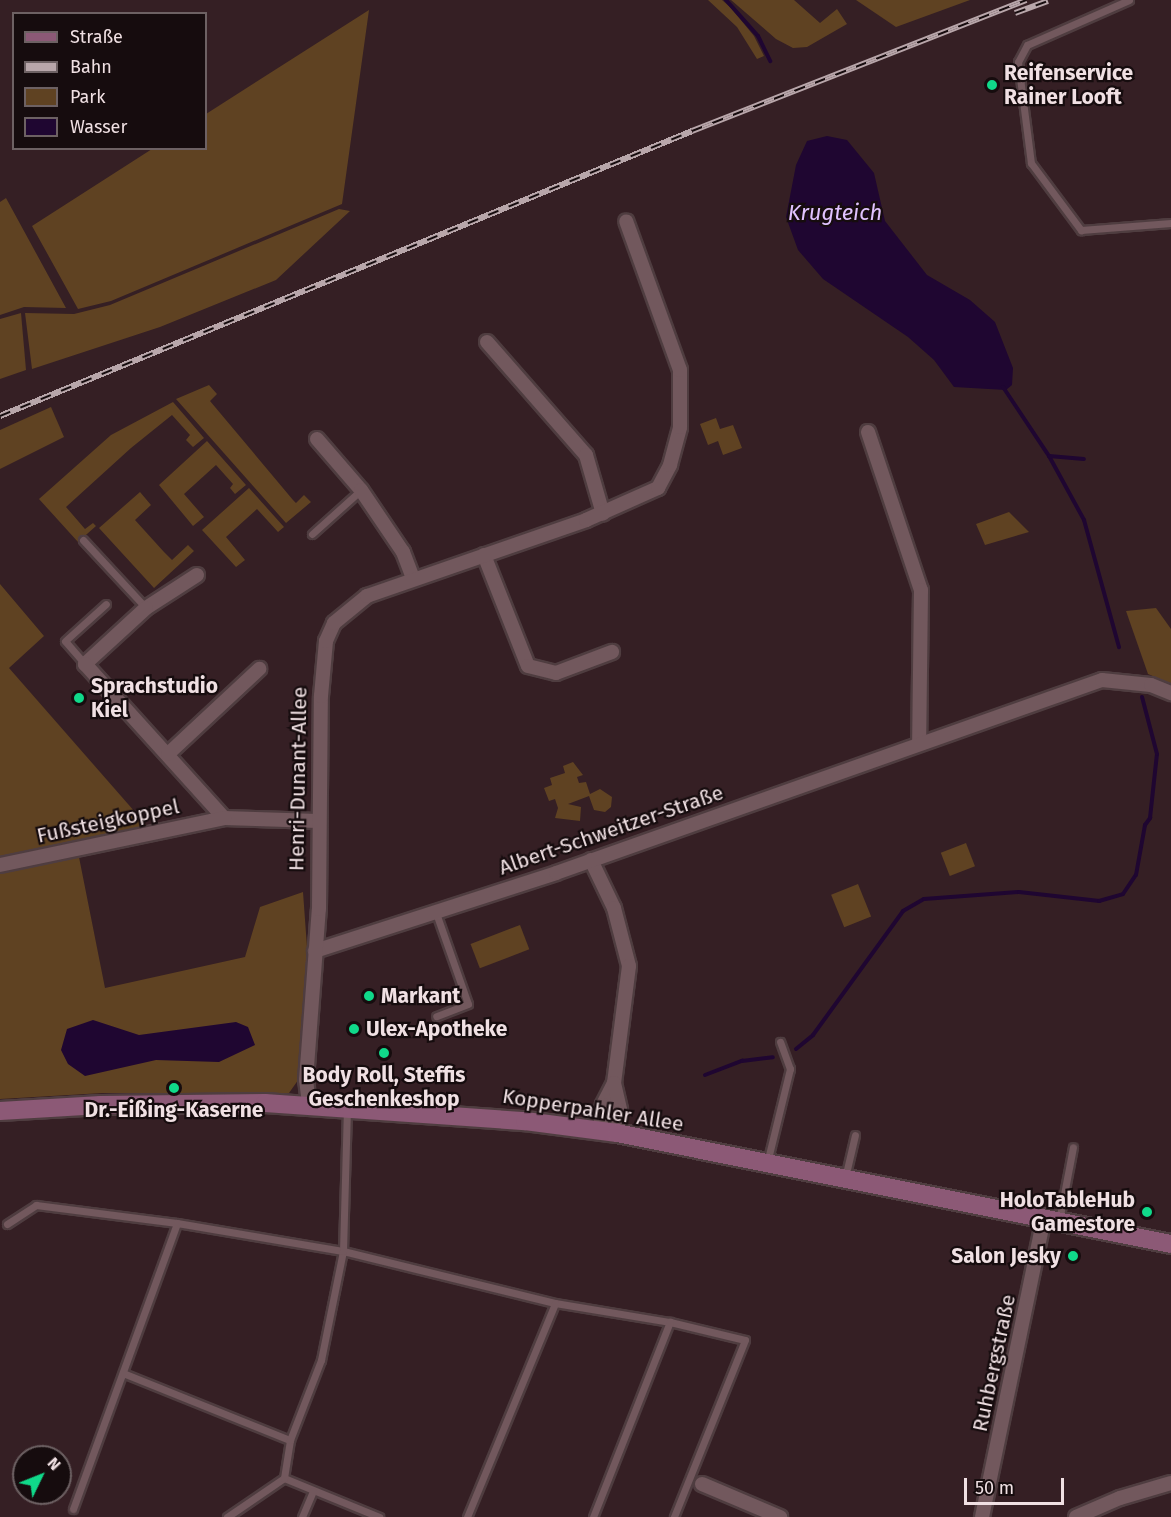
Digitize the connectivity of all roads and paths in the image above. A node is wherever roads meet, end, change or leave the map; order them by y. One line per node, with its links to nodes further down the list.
1 (1129, 0): 3 (lane)
2 (626, 221): 8 (street, Henri-Dunant-Allee)
3 (1171, 223)
4 (487, 342): 8 (street)
5 (868, 432): 20 (street)
6 (317, 439): 7 (street)
7 (360, 490): 9 (lane); 13 (street)
8 (603, 514): 11 (street, Henri-Dunant-Allee)
9 (312, 534)
10 (83, 540): 15 (lane)
11 (484, 555): 13 (street, Henri-Dunant-Allee); 16 (street)
12 (197, 575): 15 (street)
13 (413, 578): 23 (street, Henri-Dunant-Allee)
14 (106, 604): 17 (lane)
15 (146, 608): 17 (street)
16 (612, 652)
17 (85, 664): 21 (street)
18 (259, 669): 21 (street)
19 (1171, 693): 20 (street, Albert-Schweitzer-Straße)
20 (919, 743): 24 (street, Albert-Schweitzer-Straße)
21 (168, 754): 22 (street)
22 (224, 818): 23 (street, Fußsteigkoppel); 25 (street, Fußsteigkoppel)
23 (318, 821): 27 (street, Henri-Dunant-Allee)
24 (591, 860): 26 (street, Albert-Schweitzer-Straße); 33 (street)
25 (0, 865)
26 (436, 913): 27 (street, Albert-Schweitzer-Straße); 28 (lane)
27 (315, 951): 30 (street, Henri-Dunant-Allee)
28 (436, 1016)
29 (780, 1041): 36 (lane)
30 (309, 1104): 31 (street, Kopperpahler Allee); 32 (street, Kopperpahler Allee)
31 (347, 1106): 33 (street, Kopperpahler Allee); 42 (lane)
32 (0, 1110)
33 (609, 1132): 36 (street, Kopperpahler Allee)
34 (855, 1135): 37 (lane)
35 (1073, 1147): 38 (lane)
36 (767, 1163): 37 (street, Kopperpahler Allee)
37 (845, 1178): 38 (street, Kopperpahler Allee)
38 (1051, 1219): 41 (street, Kopperpahler Allee); 59 (street, Ruhbergstraße)
39 (177, 1223): 40 (lane); 42 (lane); 45 (lane)
40 (7, 1224)
41 (1171, 1244)
42 (343, 1251): 43 (lane); 46 (lane)
43 (555, 1303): 44 (lane); 55 (lane)
44 (670, 1322): 56 (lane); 57 (lane)
45 (123, 1373): 46 (lane); 51 (lane)
46 (291, 1440): 47 (lane)
47 (284, 1478): 50 (lane); 52 (lane)
48 (1171, 1483): 60 (street)
49 (702, 1484): 58 (street)
50 (313, 1491): 53 (lane); 54 (lane)
51 (73, 1509)
52 (227, 1517)
53 (302, 1517)
54 (379, 1517)
55 (467, 1517)
56 (592, 1517)
57 (674, 1517)
58 (780, 1517)
59 (982, 1517)
60 (1076, 1517)

